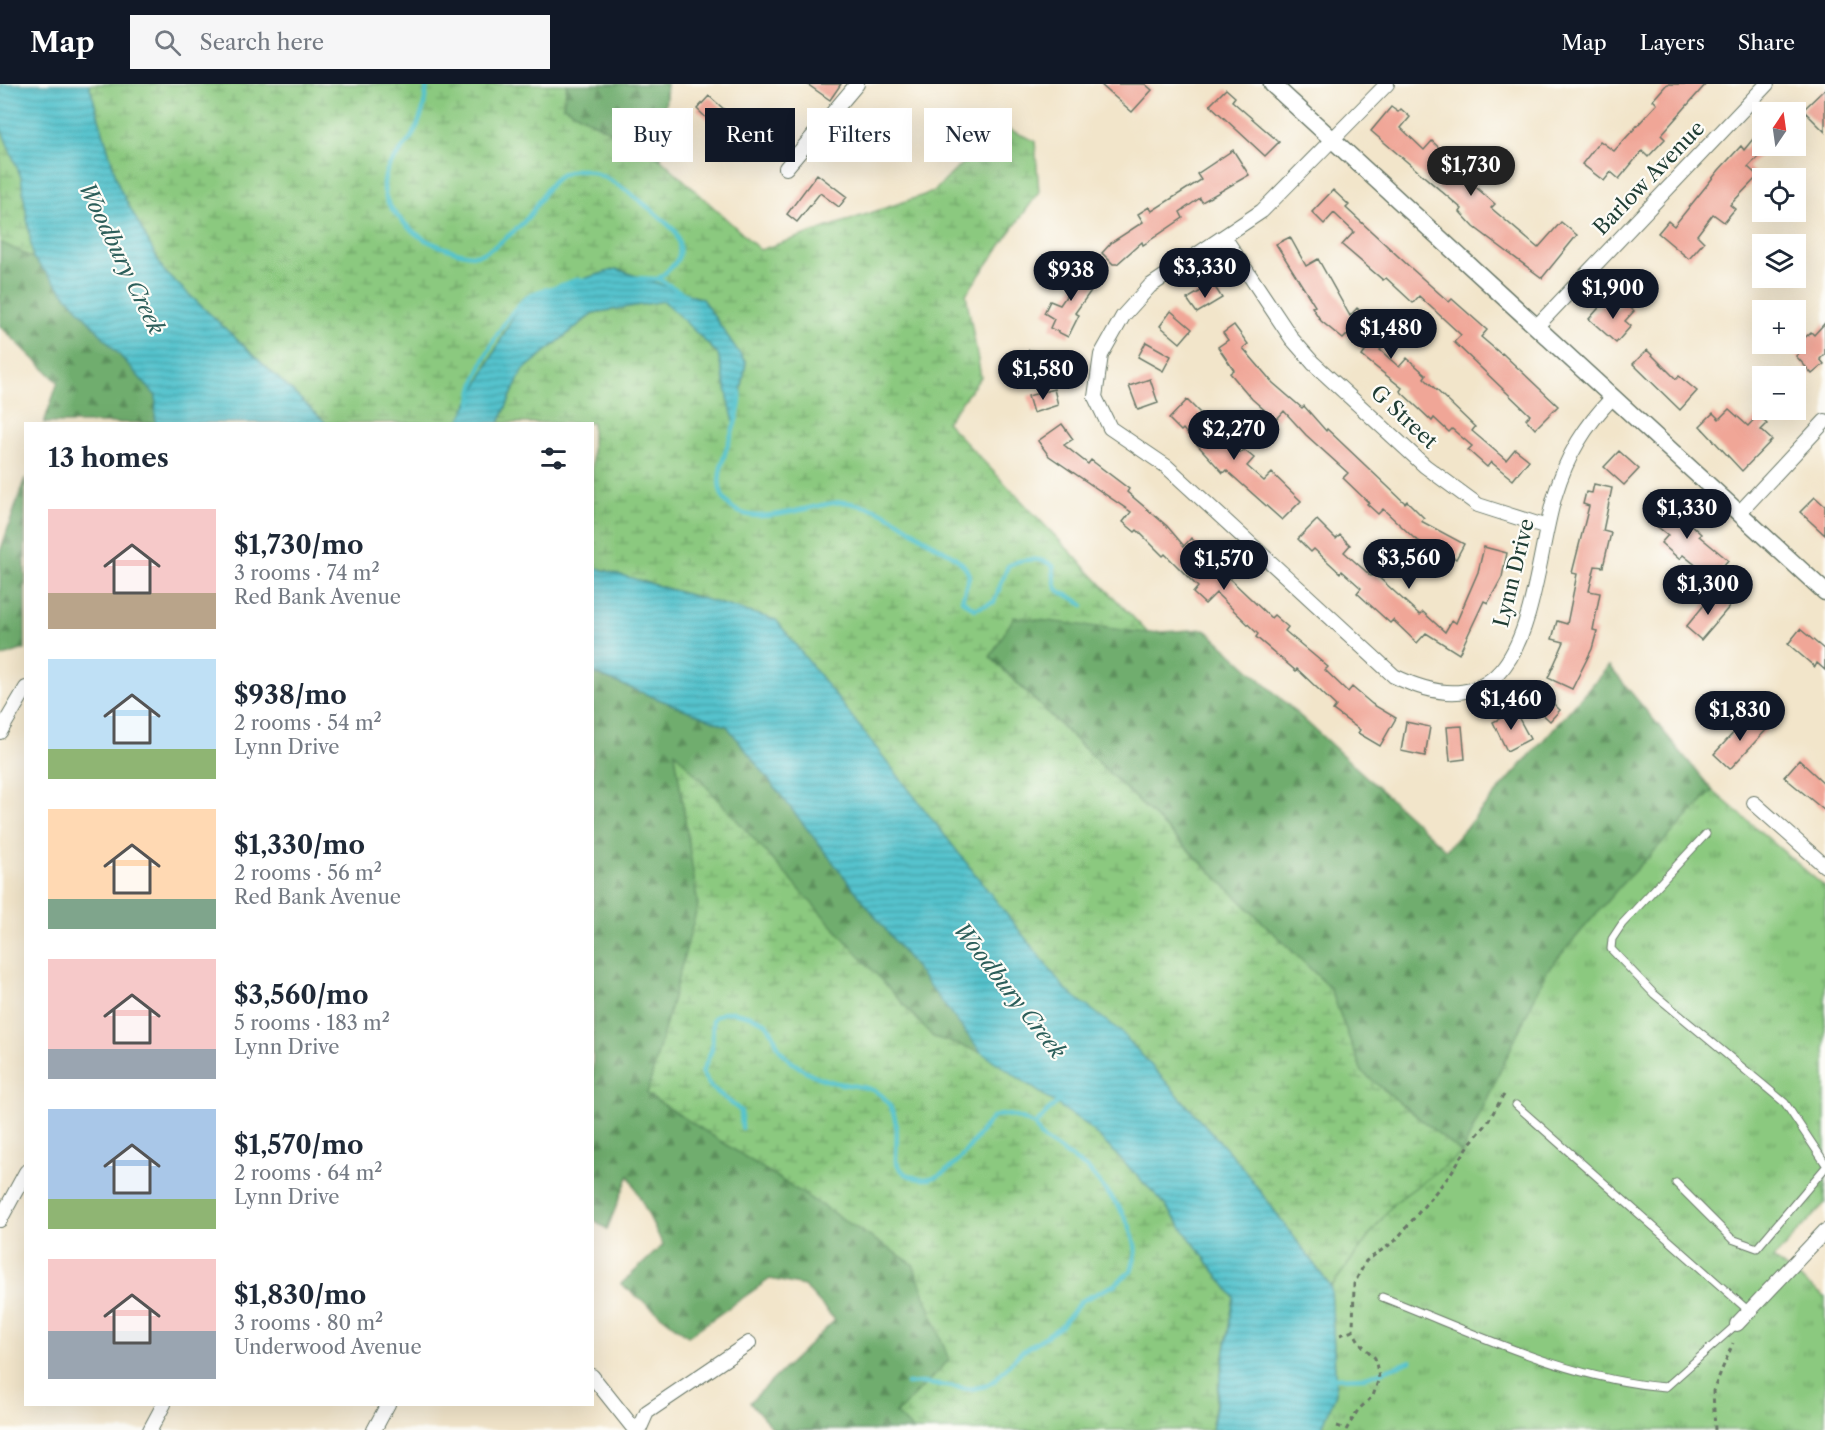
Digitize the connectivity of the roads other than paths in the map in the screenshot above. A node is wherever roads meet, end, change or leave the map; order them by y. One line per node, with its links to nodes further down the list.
1 (857, 84): 6 (street)
2 (1272, 84): 5 (street)
3 (1387, 84): 5 (street, Lynn Drive)
4 (1767, 84): 8 (street, Barlow Avenue)
5 (1333, 140): 7 (street, Lynn Drive); 8 (street)
6 (786, 168)
7 (1224, 237): 12 (street, G Street); 12 (street, Lynn Drive)
8 (1536, 327): 9 (street)
9 (1613, 397): 11 (street); 12 (street, Lynn Drive)
10 (1825, 421): 11 (street)
11 (1739, 513): 13 (street)
12 (1547, 527)
13 (1825, 592)
14 (24, 691): 15 (street)
15 (0, 732)
16 (1754, 803): 18 (street)
17 (1706, 834): 20 (lane)
18 (1825, 866)
19 (1516, 1105): 27 (lane)
20 (1825, 1163)
21 (1825, 1168): 23 (lane)
22 (24, 1176): 24 (street)
23 (1676, 1184)
24 (0, 1220)
25 (1825, 1231): 27 (street)
26 (1382, 1298): 28 (lane)
27 (1750, 1312): 28 (street)
28 (1737, 1324)
29 (749, 1343): 35 (street)
30 (594, 1378): 35 (street)
31 (163, 1406): 33 (street)
32 (387, 1406): 34 (street)
33 (150, 1430)
34 (374, 1430)
35 (637, 1430)

